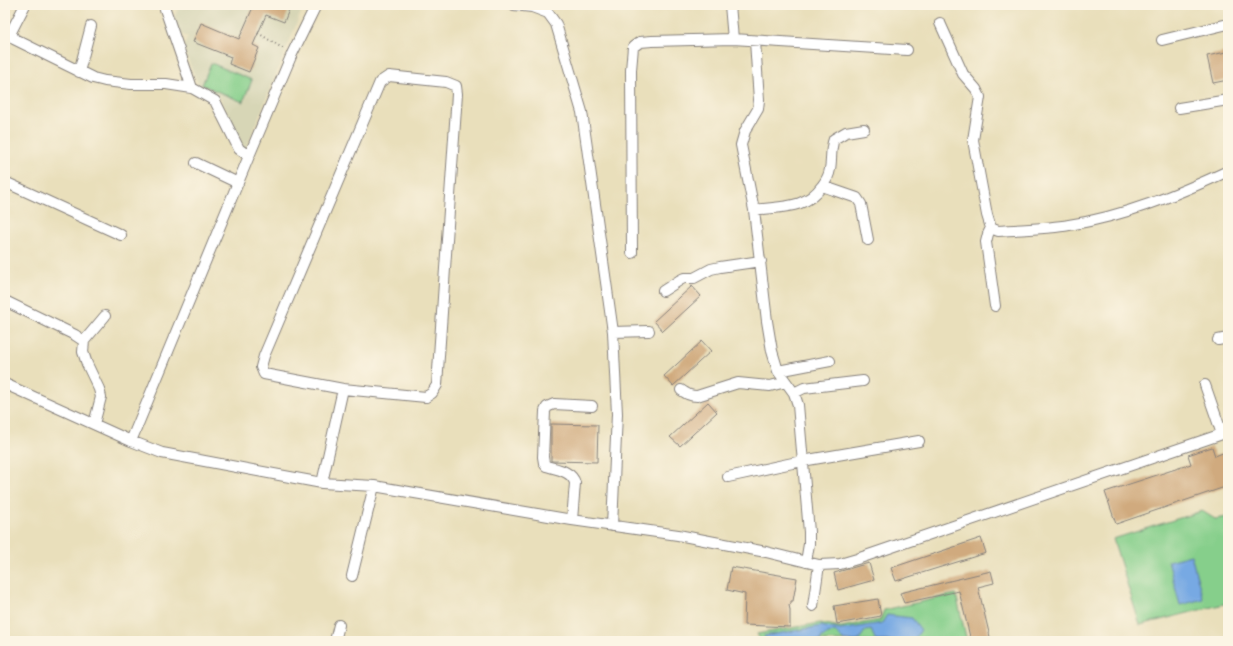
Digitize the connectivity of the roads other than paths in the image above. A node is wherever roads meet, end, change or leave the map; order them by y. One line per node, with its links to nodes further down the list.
1 (25, 5): 13 (street)
2 (316, 5): 18 (street)
3 (514, 5): 35 (street)
4 (730, 5): 9 (street)
5 (164, 10): 14 (street)
6 (940, 23): 25 (street)
7 (1228, 24): 10 (street)
8 (91, 26): 13 (street)
9 (733, 39): 11 (street); 28 (street)
10 (1162, 40)
11 (755, 41): 12 (street); 24 (street)
12 (907, 50)
13 (79, 72): 14 (street)
14 (192, 88): 18 (street)
15 (1228, 100): 16 (street)
16 (1179, 108)
17 (864, 129): 23 (street)
18 (249, 156): 22 (street)
19 (196, 162): 22 (street)
20 (1228, 171): 25 (street)
21 (5, 182): 26 (street)
22 (238, 183): 49 (street)
23 (822, 186): 24 (street); 27 (street)
24 (754, 210): 29 (street)
25 (991, 228): 32 (street)
26 (121, 235)
27 (868, 240)
28 (632, 253)
29 (760, 261): 30 (street); 38 (street)
30 (663, 291)
31 (5, 301): 36 (street)
32 (995, 306)
33 (105, 316): 36 (street)
34 (649, 331): 35 (street)
35 (613, 332): 56 (street)
36 (84, 341): 47 (street)
37 (830, 361): 38 (street)
38 (778, 371): 40 (street)
39 (863, 381): 45 (street)
40 (786, 382): 44 (street); 45 (street)
41 (5, 384): 47 (street)
42 (1205, 385): 48 (street)
43 (343, 389): 43 (street); 53 (street)
44 (681, 390)
45 (794, 393): 51 (street)
46 (592, 406): 55 (street)
47 (94, 424): 49 (street)
48 (1225, 433): 58 (street)
49 (131, 441): 53 (street)
50 (919, 441): 51 (street)
51 (802, 461): 52 (street); 57 (street)
52 (728, 477)
53 (322, 483): 54 (street)
54 (374, 486): 55 (street); 59 (street)
55 (572, 520): 56 (street)
56 (612, 526): 57 (street)
57 (806, 562): 58 (street)
58 (819, 565): 60 (street)
59 (352, 576)
60 (813, 606)
61 (339, 625): 62 (street)
62 (336, 641)

